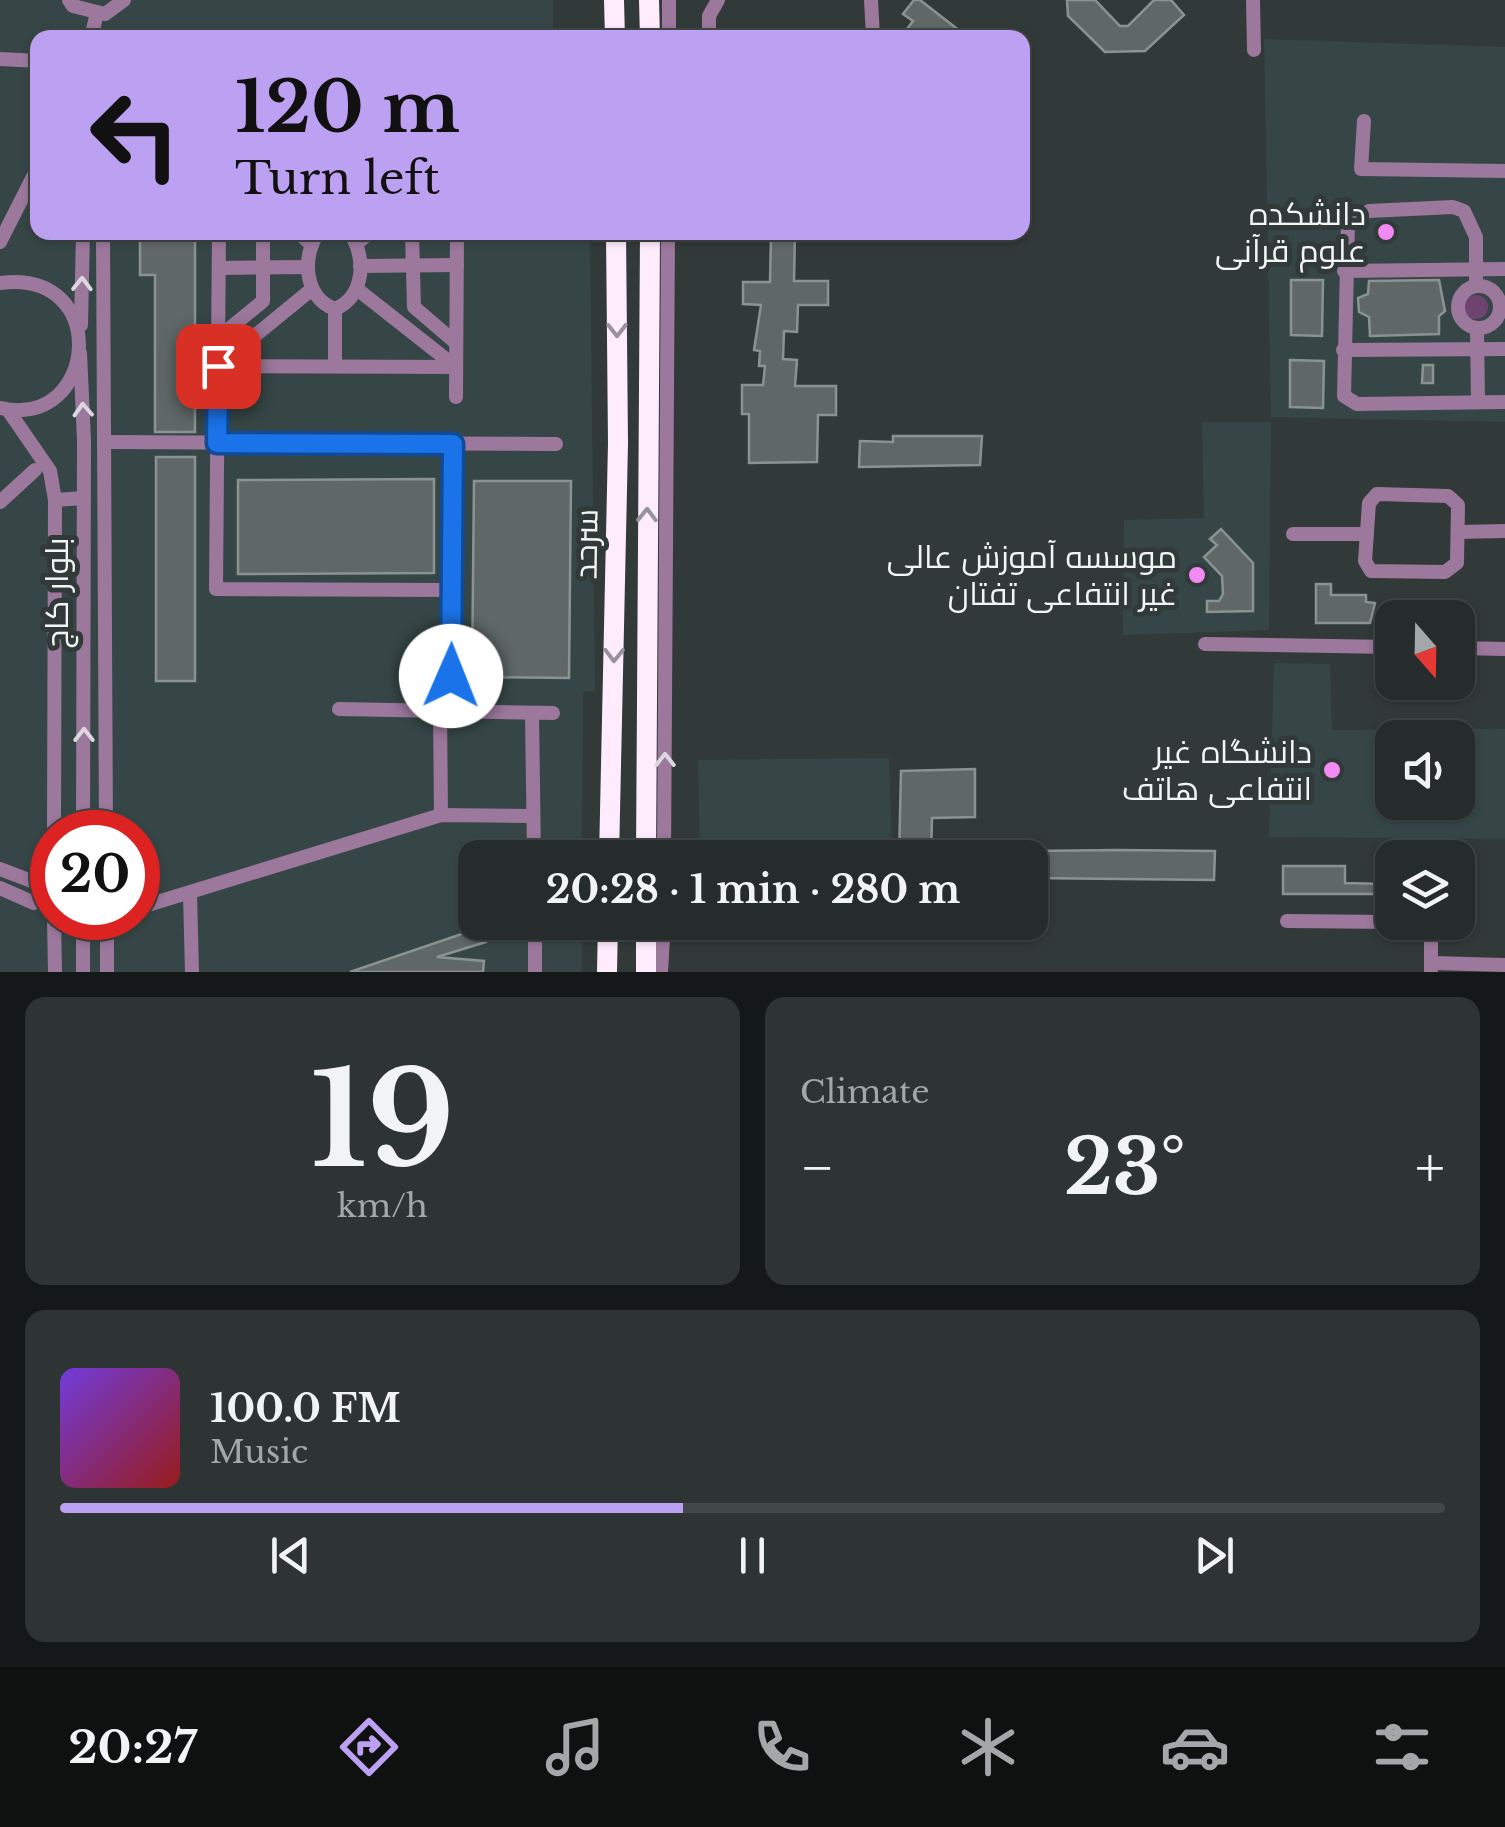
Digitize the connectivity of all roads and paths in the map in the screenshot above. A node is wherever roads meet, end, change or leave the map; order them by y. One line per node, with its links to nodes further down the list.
1 (57, 0): 9 (street)
2 (124, 0): 10 (street)
3 (614, 0): 12 (highway)
4 (649, 0): 13 (highway)
5 (669, 0): 14 (street)
6 (718, 0): 15 (street)
7 (870, 0): 16 (street)
8 (1253, 0): 17 (street)
9 (71, 3): 10 (street)
10 (97, 14): 11 (street)
11 (94, 30)
12 (615, 30)
13 (650, 30)
14 (669, 30)
15 (709, 30)
16 (873, 30)
17 (1254, 50)
18 (0, 59): 19 (street)
19 (30, 60)
20 (1364, 121): 21 (street)
21 (1505, 170)
22 (30, 183): 34 (street)
23 (83, 240): 51 (street, بلوار کاج, one-way to 23)
24 (103, 240): 65 (street)
25 (219, 240): 39 (street)
26 (263, 240): 40 (street)
27 (316, 240): 38 (street)
28 (353, 240): 36 (street)
29 (412, 240): 37 (street)
30 (457, 240): 35 (street)
31 (616, 240): 93 (highway, سرحد, one-way to 93)
32 (650, 240): 94 (highway, سرحد, one-way to 32)
33 (668, 240): 95 (street, one-way to 33)
34 (0, 242)
35 (457, 265): 37 (street); 53 (street)
36 (360, 266): 37 (street); 47 (street)
37 (413, 266): 53 (street)
38 (308, 267): 40 (street); 46 (street)
39 (218, 268): 40 (street); 52 (street)
40 (263, 268): 52 (street)
41 (1476, 269): 42 (street); 43 (street); 43 (street); 45 (street)
42 (1505, 269)
43 (1344, 271): 55 (street)
44 (0, 283): 51 (street)
45 (1476, 286): 48 (street); 50 (street)
46 (312, 289): 49 (street); 58 (street)
47 (357, 289): 49 (street); 60 (street)
48 (1502, 306): 50 (street)
49 (335, 309): 59 (street)
50 (1477, 328): 54 (street)
51 (80, 336): 57 (street, بلوار کاج)
52 (218, 338): 58 (street)
53 (456, 343): 60 (street)
54 (1477, 349): 55 (street); 56 (street); 62 (street)
55 (1343, 350): 62 (street)
56 (1505, 350)
57 (80, 353): 64 (street); 70 (street, بلوار کاج, one-way to 57)
58 (218, 366): 59 (street); 66 (street)
59 (335, 366): 60 (street)
60 (456, 367): 61 (street)
61 (456, 398)
62 (1478, 402): 63 (street)
63 (1505, 402)
64 (4, 409): 71 (street, بلوار کاج)
65 (104, 442): 66 (street); 89 (street)
66 (217, 443): 67 (street); 77 (street)
67 (453, 444): 68 (street); 77 (street)
68 (556, 444)
69 (35, 470): 72 (street)
70 (84, 498): 71 (street); 88 (street, بلوار کاج, one-way to 70)
71 (55, 500): 87 (street, بلوار کاج)
72 (0, 502)
73 (1505, 531): 74 (street)
74 (1458, 532): 76 (street); 76 (street)
75 (1293, 534): 76 (street)
76 (1367, 534)
77 (452, 590): 82 (street)
78 (1205, 644): 79 (street)
79 (1375, 647)
80 (1475, 648): 81 (street)
81 (1505, 649)
82 (451, 676)
83 (338, 709): 84 (street)
84 (440, 711): 85 (street); 90 (street)
85 (532, 712): 86 (street); 91 (street)
86 (553, 713)
87 (54, 810)
88 (83, 810)
89 (106, 810)
90 (441, 815): 91 (street); 99 (street)
91 (534, 816): 92 (street)
92 (534, 840)
93 (610, 840)
94 (646, 840)
95 (664, 840)
96 (0, 869): 97 (street)
97 (30, 880)
98 (0, 888): 100 (street)
99 (190, 894): 101 (street); 117 (street)
100 (30, 901)
101 (160, 902)
102 (1287, 922): 103 (street)
103 (1375, 922)
104 (54, 940): 114 (street)
105 (83, 940): 115 (street)
106 (107, 940): 116 (street)
107 (535, 940): 118 (street)
108 (608, 940): 119 (highway)
109 (646, 940): 120 (highway)
110 (663, 940): 121 (street)
111 (1431, 940): 113 (street)
112 (1505, 965): 113 (street)
113 (1432, 968)
114 (55, 972)
115 (83, 972)
116 (107, 972)
117 (192, 972)
118 (535, 972)
119 (607, 972)
120 (646, 972)
121 (661, 972)

